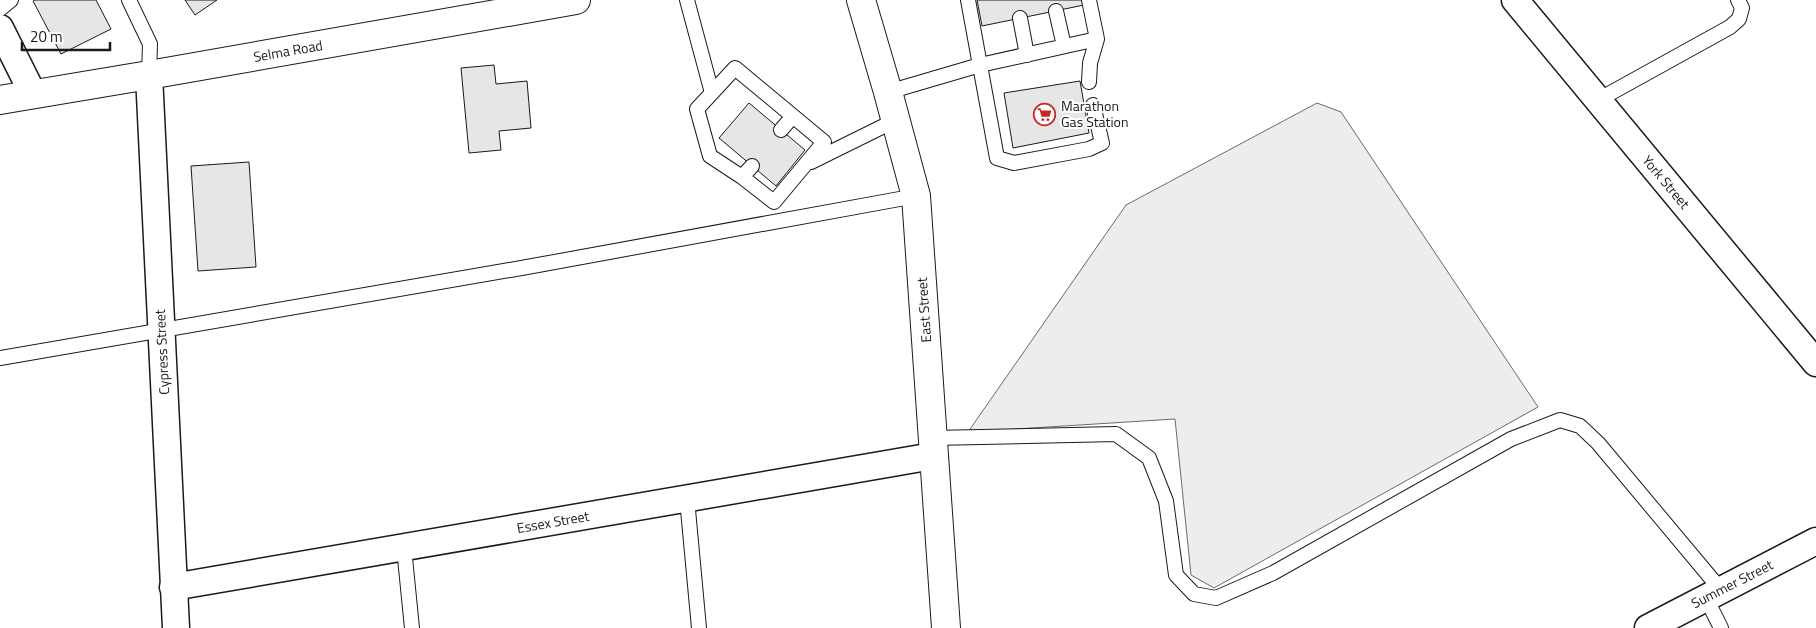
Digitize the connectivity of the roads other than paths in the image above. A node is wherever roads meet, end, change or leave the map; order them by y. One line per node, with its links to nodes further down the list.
1 (11, 0): 10 (lane)
2 (129, 0): 18 (lane)
3 (687, 0): 21 (lane)
4 (861, 0): 20 (street, East Street)
5 (968, 0): 17 (lane)
6 (1089, 0): 14 (lane)
7 (1515, 0): 24 (street, York Street)
8 (1738, 0): 24 (lane)
9 (558, 2): 18 (street, Selma Road)
10 (0, 9)
11 (1056, 11): 15 (lane)
12 (1020, 18): 16 (lane)
13 (0, 28): 22 (street)
14 (1097, 39): 15 (lane); 19 (lane)
15 (1064, 46): 16 (lane)
16 (1027, 55): 17 (lane)
17 (980, 65): 20 (lane); 25 (lane)
18 (149, 75): 22 (street, Selma Road); 33 (street, Cypress Street)
19 (1089, 82)
20 (888, 92): 27 (street, East Street)
21 (712, 93): 26 (lane); 31 (lane)
22 (34, 94): 23 (street, Selma Road)
23 (0, 100)
24 (1598, 100): 35 (street, York Street)
25 (1093, 105)
26 (793, 116): 28 (lane); 29 (lane)
27 (896, 120): 29 (lane); 32 (street, East Street)
28 (781, 130)
29 (808, 163): 31 (lane)
30 (752, 166): 31 (lane)
31 (742, 177)
32 (916, 196): 33 (lane); 36 (street, East Street)
33 (161, 330): 34 (lane); 40 (street, Cypress Street)
34 (0, 358)
35 (1816, 363)
36 (933, 447): 37 (street, Essex Street); 41 (lane); 45 (street, East Street)
37 (687, 499): 39 (street, Essex Street); 44 (lane)
38 (1816, 541): 41 (street, Summer Street)
39 (404, 548): 40 (street, Essex Street); 43 (lane)
40 (173, 588): 42 (street, Cypress Street)
41 (1714, 594): 46 (street, Summer Street); 47 (lane)
42 (176, 628)
43 (412, 628)
44 (700, 628)
45 (946, 628)
46 (1648, 628)
47 (1721, 628)

